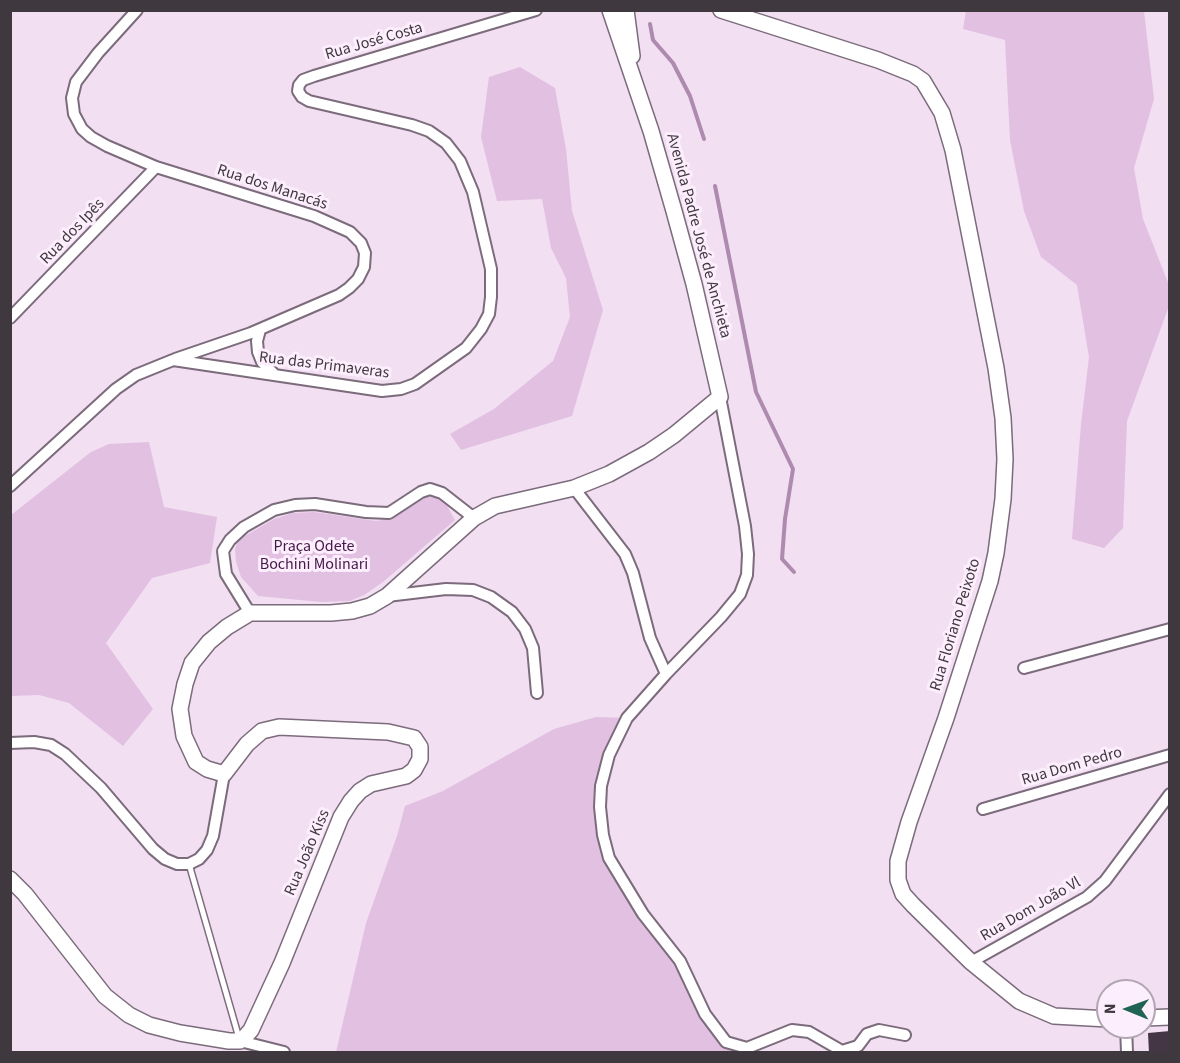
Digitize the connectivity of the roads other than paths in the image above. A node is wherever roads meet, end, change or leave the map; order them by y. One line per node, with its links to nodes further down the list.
1 (137, 10): 8 (street, Rua dos Manacás)
2 (536, 10): 7 (street, Rua José Costa)
3 (610, 10): 6 (street)
4 (626, 10): 6 (street)
5 (721, 10): 30 (street, Rua Floriano Peixoto)
6 (636, 86): 13 (street, Avenida Padre José de Anchieta)
7 (298, 91): 12 (street, Rua das Primaveras)
8 (156, 167): 9 (street, Rua dos Ipês); 10 (street, Rua dos Manacás)
9 (10, 318)
10 (260, 330): 11 (street, Rua dos Manacás); 12 (street)
11 (173, 360): 12 (street, Rua das Primaveras); 14 (street)
12 (274, 375)
13 (720, 397): 15 (street); 21 (street)
14 (10, 486)
15 (574, 489): 16 (street); 21 (street)
16 (474, 518): 17 (street); 18 (street)
17 (387, 596): 18 (street); 22 (street)
18 (250, 613): 25 (street)
19 (1170, 629): 20 (street)
20 (1024, 668)
21 (666, 674): 32 (street)
22 (537, 693)
23 (10, 743): 28 (street)
24 (1170, 755): 27 (street, Rua Dom Pedro)
25 (224, 774): 28 (street, Rua João Kiss); 33 (street, Rua João Kiss)
26 (1170, 794): 30 (street, Rua Dom João Vl)
27 (983, 809)
28 (189, 864): 33 (lane)
29 (10, 879): 33 (street)
30 (971, 962): 31 (street, Rua Floriano Peixoto)
31 (1096, 1018)
32 (905, 1035)
33 (240, 1041): 34 (street)
34 (284, 1053)

